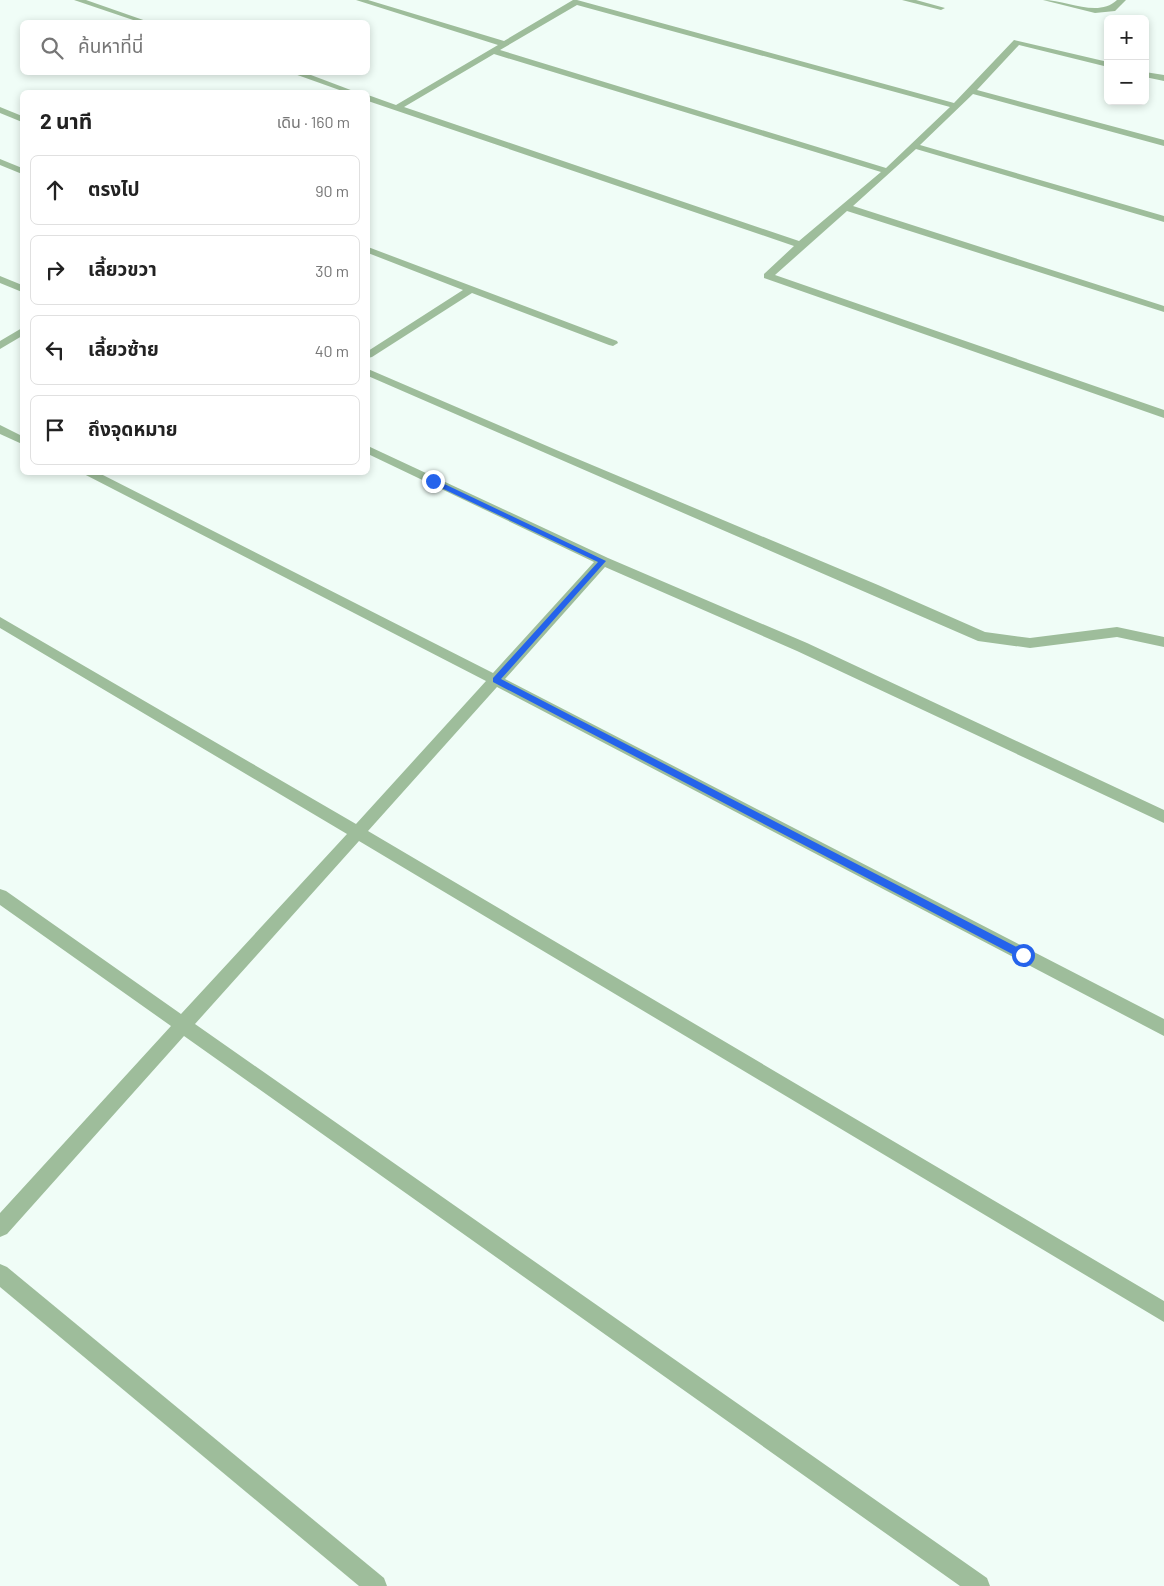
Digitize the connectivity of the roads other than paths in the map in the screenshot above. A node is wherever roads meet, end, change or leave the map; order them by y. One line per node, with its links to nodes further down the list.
1 (78, 0): 7 (street)
2 (360, 0): 8 (street)
3 (906, 0): 6 (street)
4 (1047, 0): 5 (street)
5 (1122, 0)
6 (941, 8)
7 (139, 20)
8 (505, 44): 9 (street); 17 (street)
9 (493, 51): 18 (street); 25 (street)
10 (1104, 63): 15 (street)
11 (302, 75): 14 (street)
12 (1149, 75): 13 (street)
13 (1164, 78)
14 (346, 90)
15 (971, 91): 17 (street); 21 (street)
16 (370, 99): 18 (street)
17 (956, 106): 22 (street)
18 (397, 108): 28 (street)
19 (0, 110): 20 (street)
20 (20, 118)
21 (1164, 143)
22 (914, 146): 25 (street); 27 (street)
23 (0, 162): 24 (street)
24 (20, 170)
25 (888, 171): 26 (street)
26 (846, 207): 28 (street); 33 (street)
27 (1164, 219)
28 (802, 245): 39 (street)
29 (370, 251): 32 (street)
30 (0, 279): 31 (street)
31 (20, 288)
32 (469, 290): 35 (street); 37 (street)
33 (1164, 308)
34 (20, 332): 36 (street)
35 (613, 343)
36 (0, 346)
37 (370, 354)
38 (370, 373): 46 (street)
39 (1164, 414)
40 (0, 429): 41 (street)
41 (20, 439)
42 (370, 451): 44 (street)
43 (92, 475): 47 (street)
44 (603, 561): 47 (street); 48 (street)
45 (0, 622): 49 (street)
46 (1164, 642)
47 (495, 680): 49 (street); 52 (street)
48 (1164, 817)
49 (357, 832): 51 (street); 55 (street)
50 (0, 896): 51 (street)
51 (183, 1025): 53 (street); 57 (street)
52 (1164, 1028)
53 (0, 1227)
54 (0, 1274): 56 (street)
55 (1164, 1312)
56 (376, 1586)
57 (979, 1586)

